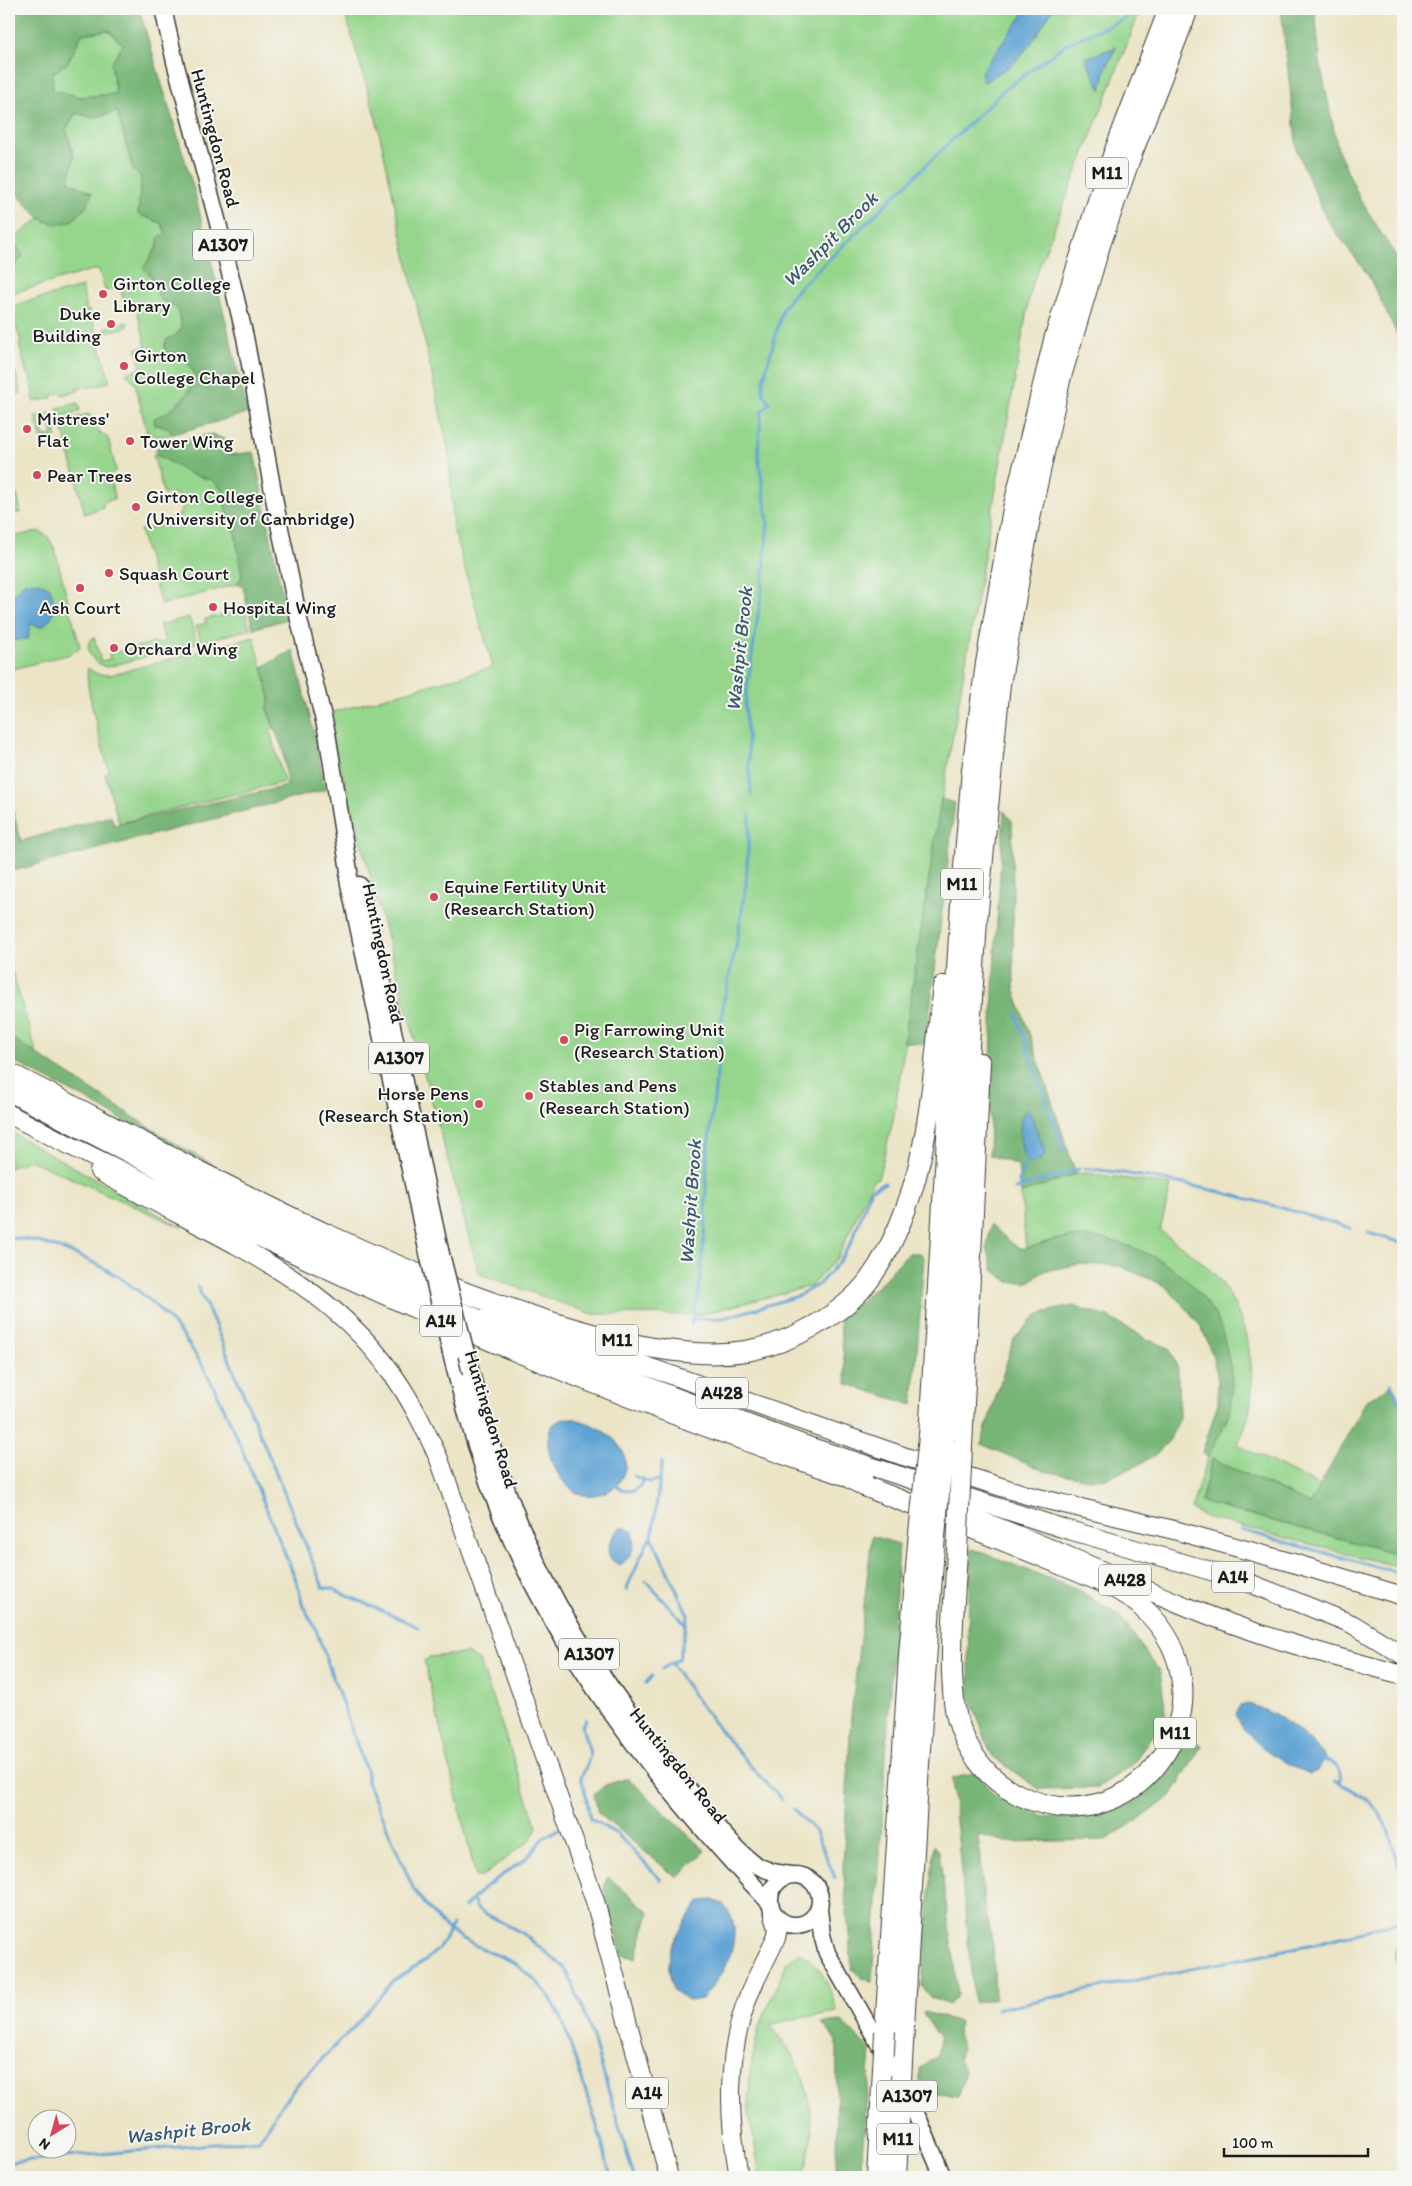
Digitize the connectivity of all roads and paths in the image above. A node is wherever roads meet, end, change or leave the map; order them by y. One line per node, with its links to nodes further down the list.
1 (155, 9): 5 (main road, Huntingdon Road / A1307)
2 (163, 9): 5 (main road, Huntingdon Road / A1307)
3 (1169, 9): 6 (highway, M11)
4 (1188, 9): 7 (highway, M11)
5 (175, 62): 12 (main road, Huntingdon Road / A1307)
6 (961, 903): 8 (highway, M11); 14 (highway, M11)
7 (977, 920): 14 (highway, M11); 16 (highway, M11, bridge)
8 (9, 1073)
9 (9, 1092): 13 (highway, A14)
10 (9, 1114): 11 (highway, A14)
11 (45, 1133): 16 (highway, A14); 27 (highway, A14)
12 (433, 1249): 22 (main road, Huntingdon Road / A1307, bridge); 23 (main road, Huntingdon Road / A1307, bridge)
13 (414, 1292): 15 (highway, A14); 17 (highway, A428)
14 (936, 1437): 18 (highway, M11, bridge)
15 (808, 1446): 17 (highway, A428); 20 (highway, A14)
16 (850, 1478): 21 (highway, A428)
17 (1030, 1496): 19 (highway, A428)
18 (926, 1545): 29 (highway, M11, bridge); 30 (highway, M11, bridge)
19 (1403, 1596)
20 (1400, 1652)
21 (1403, 1674)
22 (791, 1875): 23 (main road); 24 (main road)
23 (772, 1909): 25 (main road); 28 (highway)
24 (819, 1909): 25 (main road); 26 (main road, A1307)
25 (798, 1926): 26 (main road, A1307)
26 (827, 1953): 31 (main road, A1307)
27 (668, 2177)
28 (739, 2177)
29 (877, 2177)
30 (896, 2177)
31 (943, 2177)

